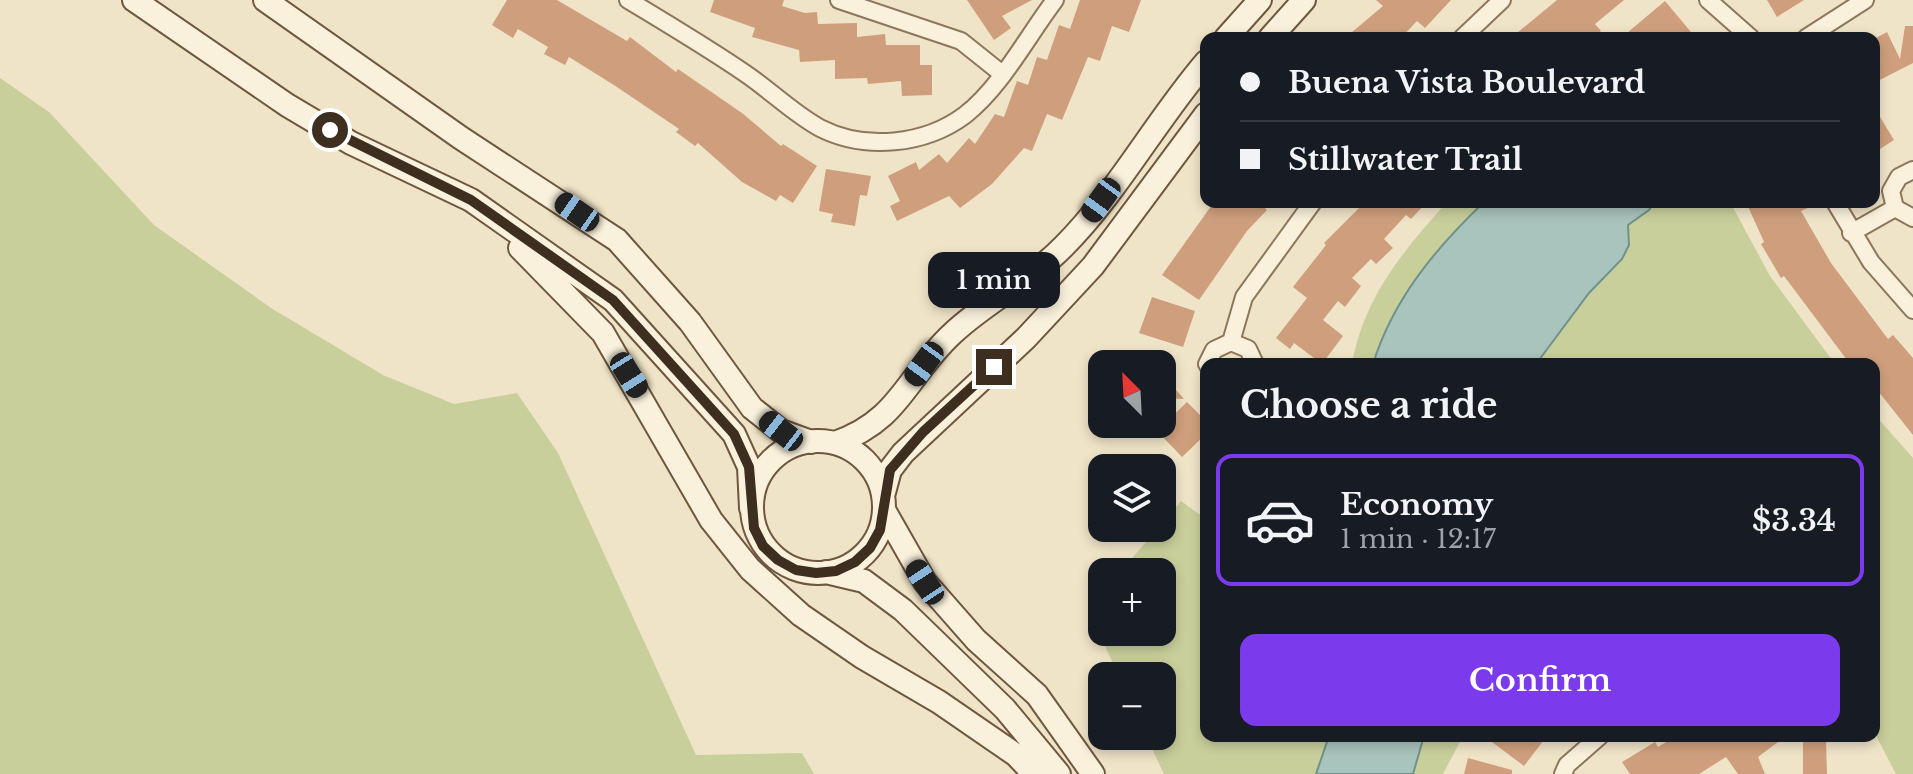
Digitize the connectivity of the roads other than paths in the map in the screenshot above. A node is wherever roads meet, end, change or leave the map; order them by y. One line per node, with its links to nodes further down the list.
1 (265, 0): 31 (main road)
2 (839, 0): 11 (street)
3 (1055, 0): 18 (street)
4 (1260, 0): 12 (main road)
5 (1304, 0): 13 (main road)
6 (1502, 0): 14 (street)
7 (1708, 0): 15 (street)
8 (1865, 0): 16 (street)
9 (637, 2): 18 (street)
10 (136, 3): 21 (main road)
11 (859, 3): 18 (street)
12 (1231, 32)
13 (1275, 32)
14 (1468, 32)
15 (1744, 32)
16 (1815, 32)
17 (1200, 70): 32 (main road)
18 (1001, 73)
19 (1200, 122): 33 (main road)
20 (1913, 170): 24 (street)
21 (471, 200): 34 (main road); 37 (main road)
22 (1309, 208): 28 (street)
23 (1838, 208): 26 (street)
24 (1895, 208): 25 (street); 26 (street)
25 (1913, 218)
26 (1851, 233): 27 (street)
27 (1913, 310)
28 (1231, 342): 29 (street); 30 (street)
29 (1210, 358)
30 (1252, 358)
31 (811, 442): 32 (main road); 34 (main road)
32 (835, 443): 33 (main road)
33 (883, 503): 35 (main road); 39 (main road)
34 (751, 508): 35 (main road)
35 (825, 572): 38 (main road)
36 (1592, 742): 40 (street)
37 (1034, 774)
38 (1059, 774)
39 (1093, 774)
40 (1563, 774)

